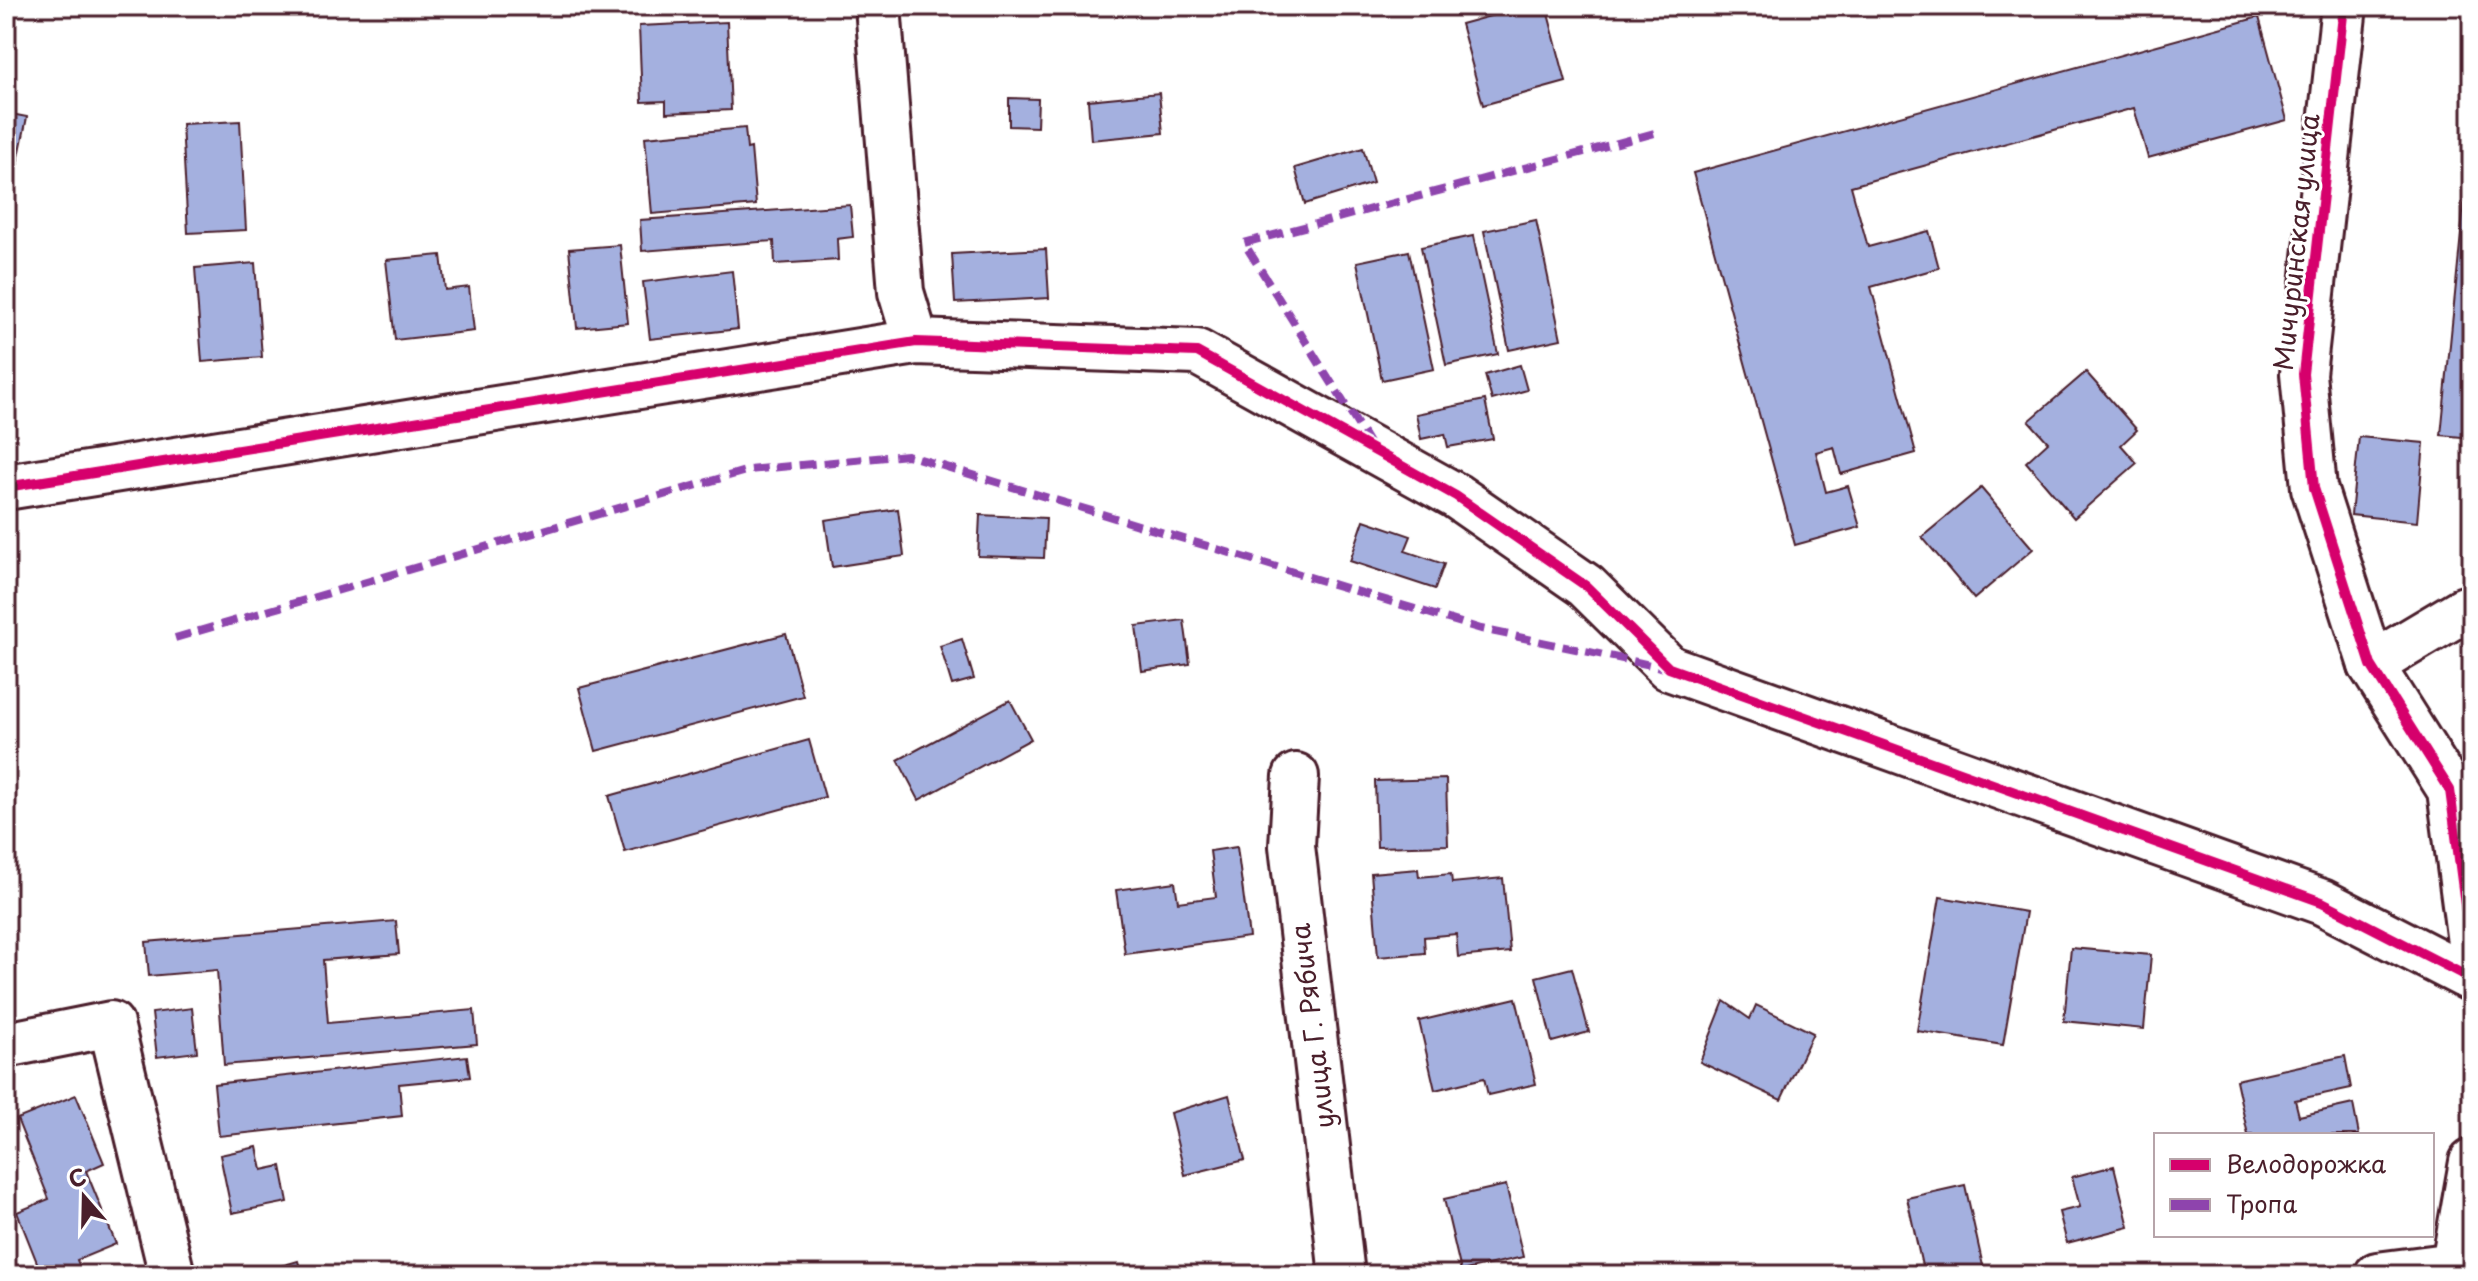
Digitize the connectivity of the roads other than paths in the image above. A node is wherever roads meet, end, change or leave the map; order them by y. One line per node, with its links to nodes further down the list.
1 (878, 6): 3 (street)
2 (2344, 6): 6 (street, Мичуринская улица)
3 (916, 342): 4 (street); 9 (street)
4 (6, 487)
5 (2472, 609): 6 (street)
6 (2371, 665): 8 (street, Мичуринская улица)
7 (1296, 776): 14 (street, улица Г. Рябича)
8 (2472, 958)
9 (2472, 979)
10 (6, 1045): 13 (street)
11 (2472, 1162): 12 (street)
12 (2454, 1270): 15 (street)
13 (172, 1275)
14 (1342, 1275)
15 (2377, 1275)

